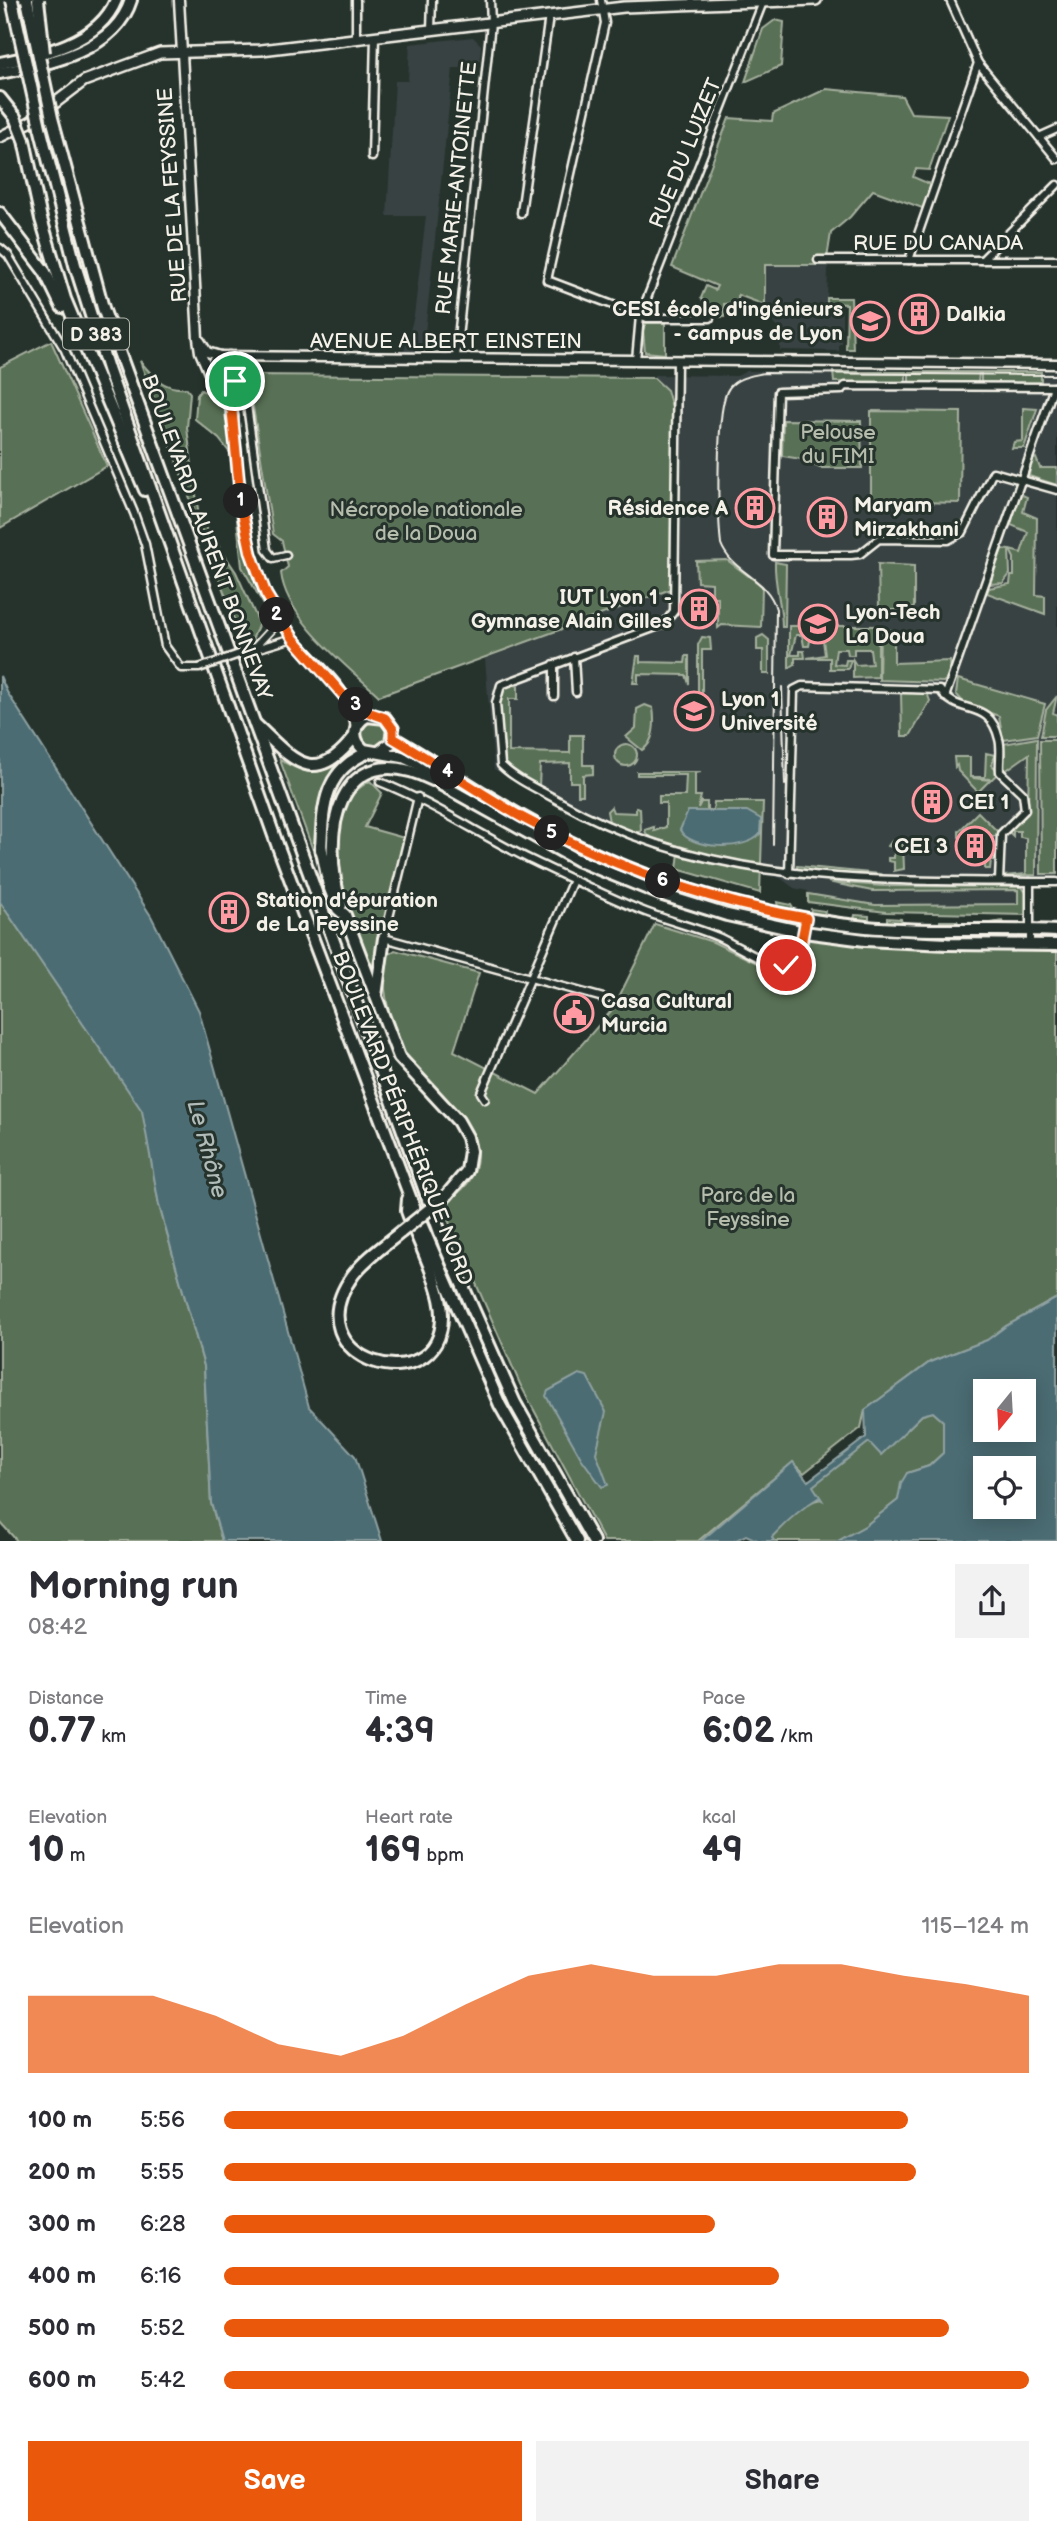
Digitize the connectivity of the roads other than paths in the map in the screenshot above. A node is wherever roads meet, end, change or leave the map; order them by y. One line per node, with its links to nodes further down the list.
1 (12, 0): 56 (main road, BOULEVARD LAURENT BONNEVAY / D 383, bridge)
2 (27, 0): 24 (main road, BOULEVARD LAURENT BONNEVAY / D 383, bridge)
3 (38, 0): 24 (main road, bridge)
4 (131, 0): 23 (main road)
5 (179, 0): 20 (street, RUE DE LA FEYSSINE)
6 (356, 0): 19 (street)
7 (432, 0): 17 (street)
8 (490, 0): 16 (street, RUE MARIE-ANTOINETTE)
9 (803, 0): 10 (main road); 12 (main road)
10 (816, 0)
11 (950, 0): 22 (street)
12 (763, 2): 14 (main road); 39 (street, RUE DU LUIZET)
13 (113, 5): 21 (main road)
14 (602, 5): 15 (main road); 39 (street)
15 (549, 16): 16 (main road); 33 (street)
16 (491, 23): 17 (main road); 45 (street, RUE MARIE-ANTOINETTE)
17 (431, 30): 18 (main road)
18 (376, 36): 19 (main road); 29 (street)
19 (356, 39): 20 (main road)
20 (180, 50): 27 (main road); 42 (street, RUE DE LA FEYSSINE)
21 (0, 63)
22 (978, 63): 28 (street); 36 (street)
23 (0, 73)
24 (47, 97): 69 (main road, BOULEVARD LAURENT BONNEVAY / D 383, bridge)
25 (0, 98): 41 (main road, bridge)
26 (1057, 129): 28 (street)
27 (0, 135)
28 (1039, 137): 30 (street)
29 (372, 157)
30 (1057, 159)
31 (1057, 185): 38 (street)
32 (0, 213): 41 (main road)
33 (520, 213)
34 (0, 248): 60 (street, bridge)
35 (818, 260): 36 (street, RUE DU CANADA)
36 (909, 260): 38 (street, RUE DU CANADA)
37 (1057, 260): 38 (street, RUE DU CANADA)
38 (981, 261)
39 (640, 316): 40 (street); 46 (street, RUE DU LUIZET)
40 (710, 318)
41 (79, 332): 56 (main road)
42 (198, 338): 43 (street); 49 (street, RUE DE LA FEYSSINE)
43 (224, 356): 44 (street, AVENUE ALBERT EINSTEIN); 49 (street); 50 (street)
44 (254, 357): 45 (street, AVENUE ALBERT EINSTEIN); 50 (street)
45 (456, 357): 46 (street, AVENUE ALBERT EINSTEIN)
46 (636, 360): 47 (street, AVENUE ALBERT EINSTEIN)
47 (677, 361): 48 (street, AVENUE ALBERT EINSTEIN); 61 (street)
48 (1057, 364)
49 (209, 373): 51 (street)
50 (237, 377): 51 (street); 53 (street); 57 (street)
51 (216, 383): 53 (street)
52 (1055, 391): 54 (street); 54 (street)
53 (233, 416): 58 (street)
54 (1022, 479): 55 (street); 67 (street)
55 (1057, 490)
56 (168, 536): 65 (main road, BOULEVARD LAURENT BONNEVAY / D 383)
57 (286, 555)
58 (280, 620): 59 (street); 60 (street)
59 (293, 638): 60 (street); 64 (street)
60 (254, 647)
61 (574, 657): 62 (street); 63 (street)
62 (554, 664): 66 (street); 77 (street)
63 (576, 692)
64 (343, 695): 68 (street); 70 (street)
65 (224, 696): 95 (main road, BOULEVARD PÉRIPHÉRIQUE NORD)
66 (554, 696)
67 (945, 697): 77 (street); 79 (street)
68 (372, 715): 70 (main road); 71 (main road)
69 (254, 723): 70 (main road); 82 (main road, BOULEVARD PÉRIPHÉRIQUE NORD)
70 (355, 732): 72 (main road)
71 (393, 738): 72 (main road); 84 (main road)
72 (374, 752): 74 (main road); 76 (main road)
73 (380, 782): 75 (street)
74 (442, 785): 83 (main road); 87 (main road)
75 (418, 797): 78 (street); 88 (street)
76 (321, 846): 82 (main road); 83 (main road)
77 (789, 874): 79 (street)
78 (573, 880): 87 (street); 91 (street)
79 (999, 881): 80 (street)
80 (1030, 882): 81 (street); 85 (street)
81 (1057, 882)
82 (317, 894): 97 (main road, BOULEVARD PÉRIPHÉRIQUE NORD)
83 (345, 915): 92 (main road)
84 (806, 918): 85 (main road); 87 (street)
85 (1030, 931): 86 (main road); 89 (street)
86 (1057, 931)
87 (804, 932): 89 (main road)
88 (384, 938): 91 (street); 92 (main road)
89 (1030, 944): 90 (main road)
90 (1057, 945)
91 (531, 978): 93 (street); 94 (street)
92 (376, 996): 95 (main road, bridge)
93 (607, 999)
94 (485, 1099)
95 (409, 1193): 96 (main road, BOULEVARD PÉRIPHÉRIQUE NORD)
96 (577, 1541)
97 (593, 1541)

